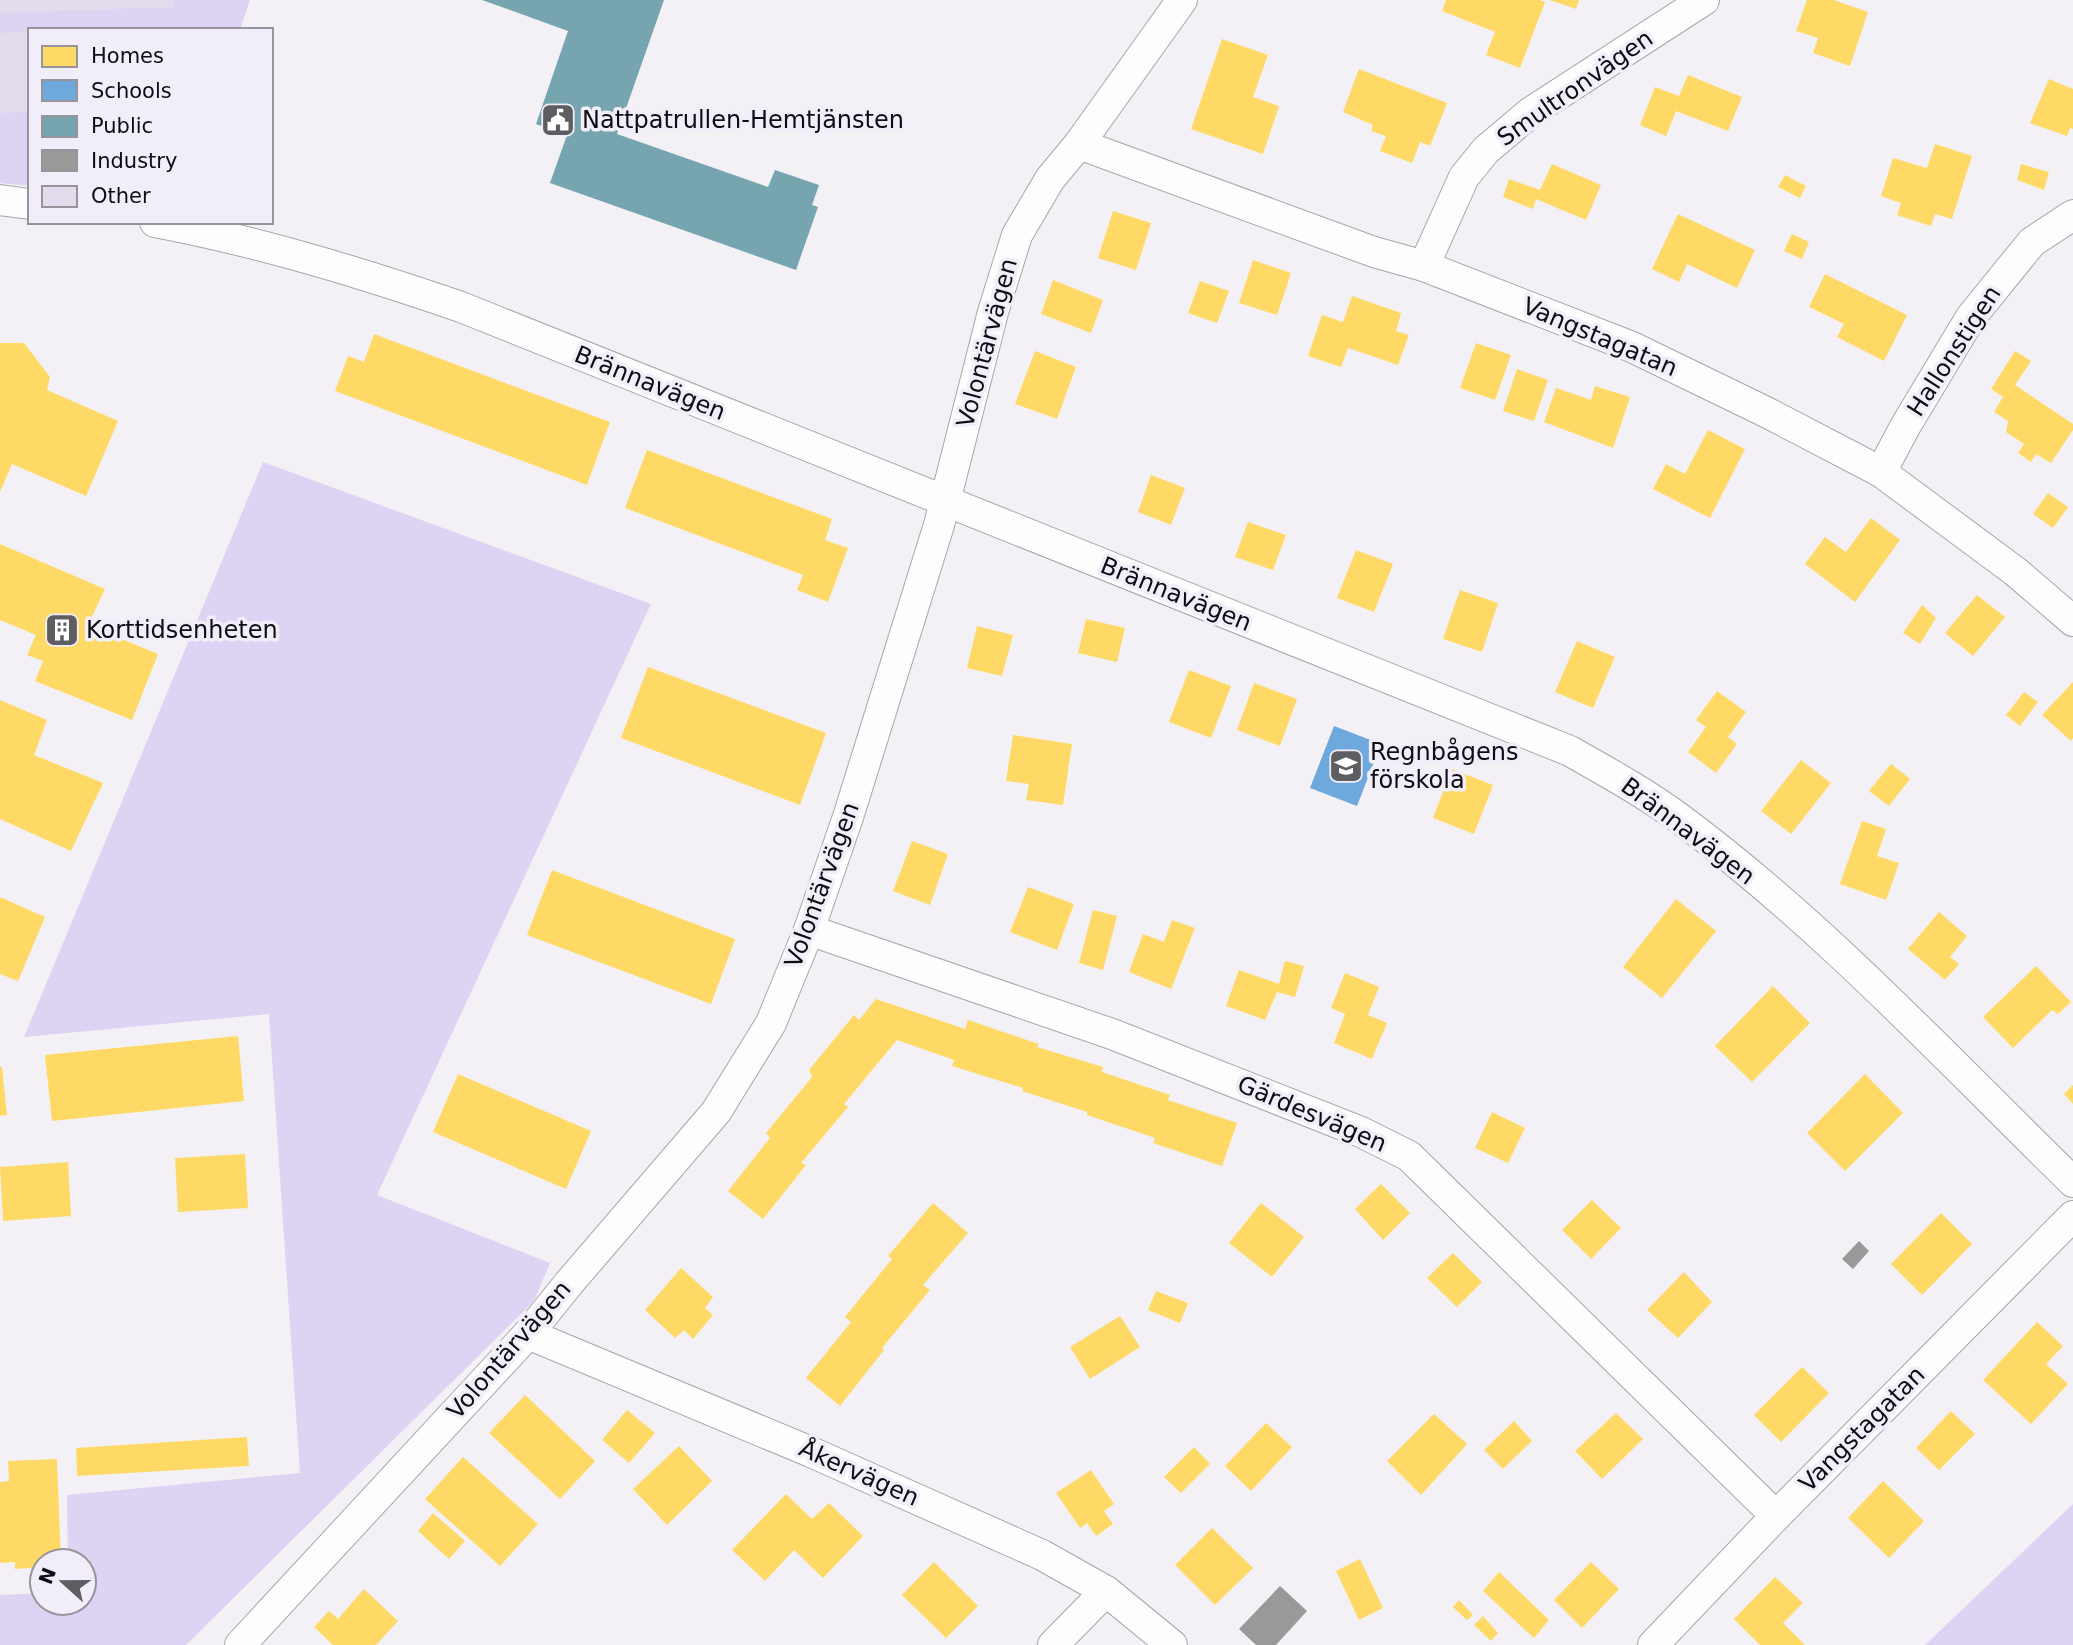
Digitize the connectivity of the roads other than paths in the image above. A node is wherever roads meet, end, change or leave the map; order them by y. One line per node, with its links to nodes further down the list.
1 (1182, 0): 3 (street, Volontärvägen)
2 (1704, 0): 8 (street, Smultronvägen)
3 (1079, 144): 8 (street, Vangstagatan); 10 (street, Volontärvägen)
4 (0, 200): 5 (street)
5 (28, 204)
6 (2073, 215): 9 (street, Hallonstigen)
7 (164, 224): 10 (street, Brännavägen)
8 (1424, 266): 9 (street, Vangstagatan)
9 (1881, 472): 11 (street, Vangstagatan)
10 (947, 501): 12 (street, Volontärvägen); 13 (street, Brännavägen)
11 (2073, 621)
12 (809, 930): 15 (street, Volontärvägen); 16 (street, Gärdesvägen)
13 (2073, 1182)
14 (2073, 1216): 16 (street, Vangstagatan)
15 (528, 1334): 17 (street, Åkervägen); 18 (street, Volontärvägen)
16 (1776, 1516): 21 (street, Vangstagatan)
17 (1107, 1591): 19 (street); 20 (street, Åkervägen)
18 (253, 1640)
19 (1053, 1645)
20 (1172, 1645)
21 (1653, 1645)

